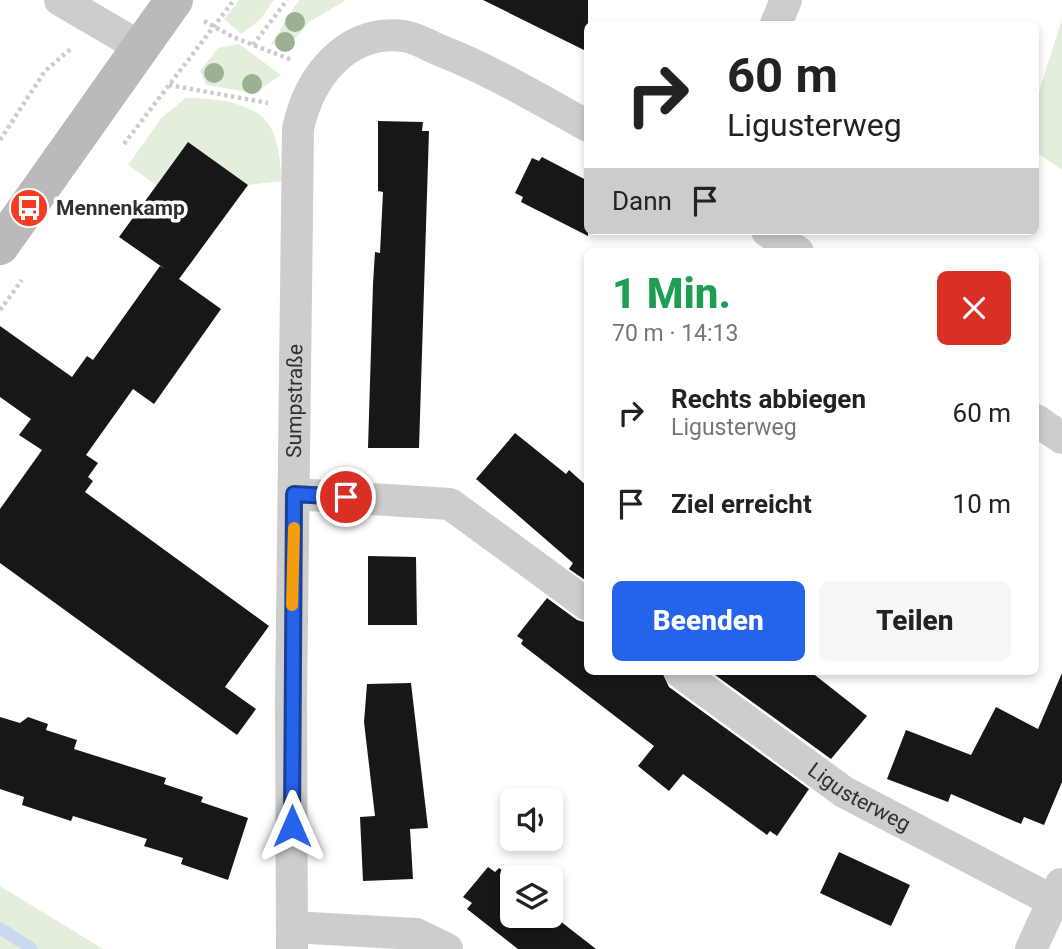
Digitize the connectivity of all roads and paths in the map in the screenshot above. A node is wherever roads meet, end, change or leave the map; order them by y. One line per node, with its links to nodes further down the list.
1 (60, 0): 7 (street)
2 (174, 0): 9 (street)
3 (234, 0): 8 (path)
4 (287, 0): 8 (path)
5 (786, 0): 6 (street)
6 (777, 21)
7 (100, 23): 9 (street); 14 (path)
8 (253, 45): 10 (path)
9 (142, 48): 16 (street)
10 (323, 70): 12 (street, Sumpstraße); 13 (street)
11 (169, 85): 12 (path)
12 (302, 109): 20 (street, Sumpstraße)
13 (584, 124)
14 (0, 140)
15 (773, 235): 17 (street)
16 (0, 246)
17 (791, 248)
18 (1039, 422): 19 (street)
19 (1062, 438)
20 (294, 494): 21 (street); 24 (street, Sumpstraße)
21 (584, 602)
22 (684, 675): 23 (street, Ligusterweg)
23 (1058, 892): 26 (street)
24 (292, 938): 25 (street)
25 (447, 949)
26 (1031, 949)

